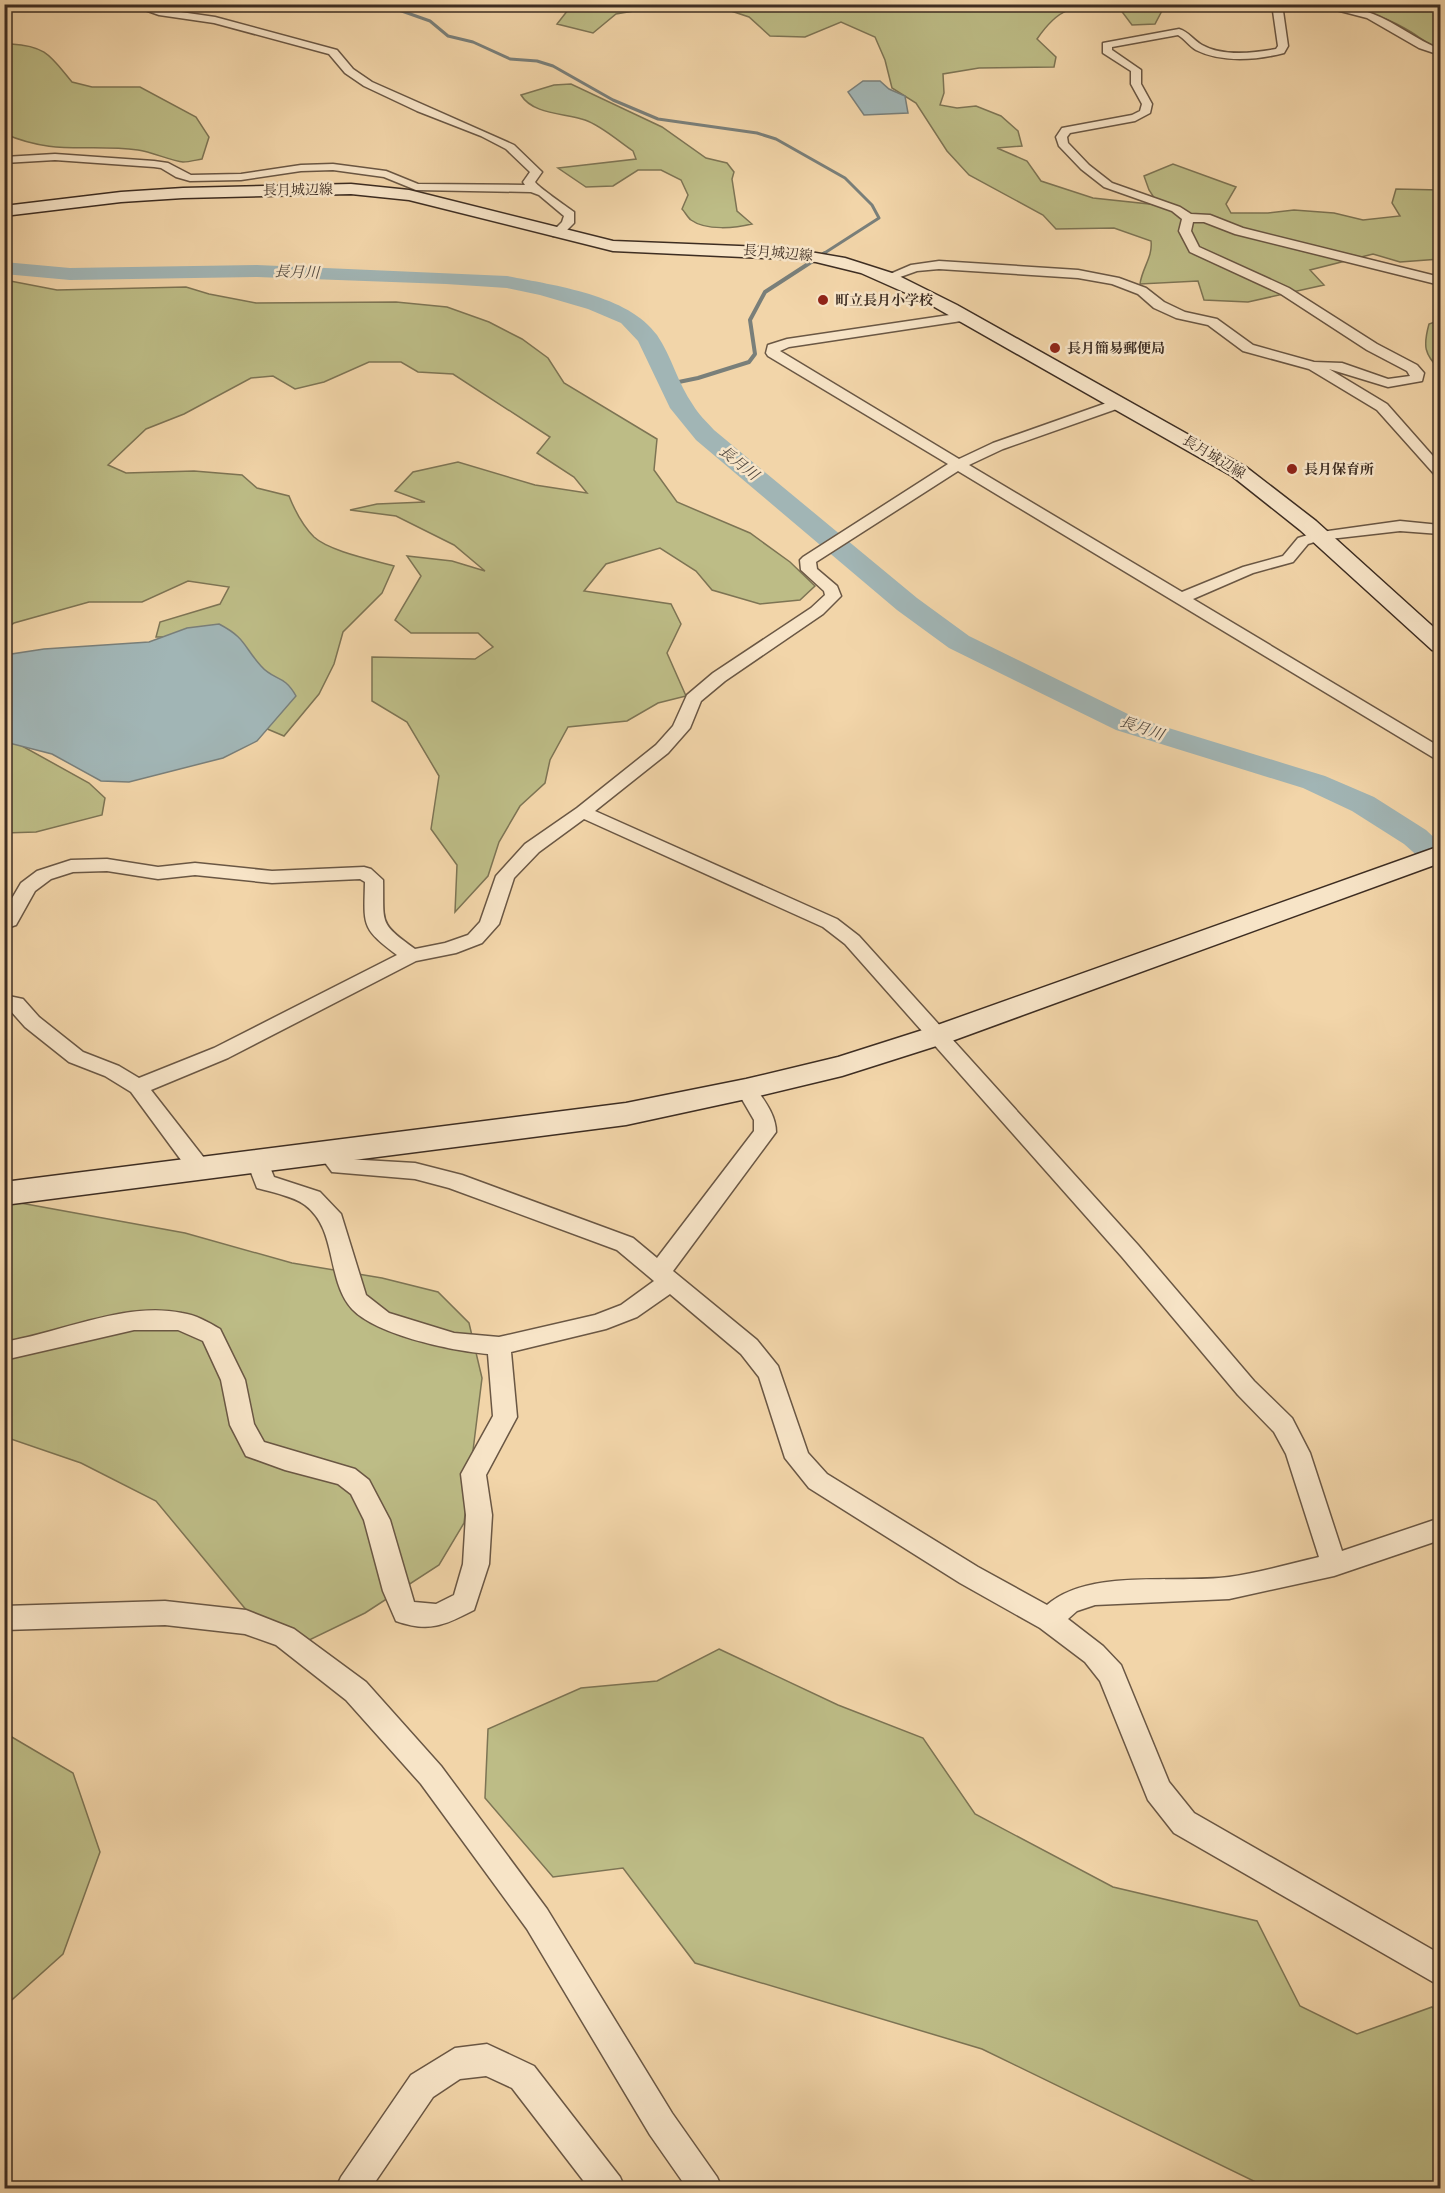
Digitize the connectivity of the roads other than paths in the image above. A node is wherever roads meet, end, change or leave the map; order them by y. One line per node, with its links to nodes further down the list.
1 (132, 4): 7 (street)
2 (1277, 4): 9 (street)
3 (1317, 4): 4 (street)
4 (1440, 52)
5 (4, 159): 6 (street)
6 (241, 184): 7 (street); 8 (main road, 長月城辺線); 10 (main road, 長月城辺線)
7 (533, 189): 10 (street)
8 (4, 212)
9 (1188, 218): 12 (street); 14 (street)
10 (557, 232): 11 (main road, 長月城辺線)
11 (889, 277): 13 (main road, 長月城辺線); 14 (street)
12 (1440, 281)
13 (963, 317): 15 (main road, 長月城辺線); 16 (street)
14 (1314, 366): 17 (street)
15 (1120, 403): 16 (street); 19 (main road, 長月城辺線)
16 (959, 464): 20 (street); 23 (street)
17 (1440, 472)
18 (1440, 529): 19 (street)
19 (1319, 536): 20 (street); 21 (main road, 長月城辺線)
20 (1182, 598): 22 (street)
21 (1440, 645)
22 (1440, 754)
23 (583, 812): 26 (street); 28 (street)
24 (1428, 859): 28 (main road)
25 (4, 923): 26 (street)
26 (411, 956): 29 (street)
27 (4, 1000): 29 (street)
28 (939, 1035): 30 (main road); 39 (street)
29 (138, 1087): 33 (street)
30 (746, 1089): 31 (main road); 35 (street)
31 (328, 1152): 32 (main road); 35 (street)
32 (258, 1162): 33 (main road); 36 (street)
33 (200, 1169): 34 (main road)
34 (4, 1194)
35 (663, 1276): 36 (street); 41 (street)
36 (499, 1346): 37 (street)
37 (4, 1351)
38 (1440, 1529): 39 (street)
39 (1334, 1564): 41 (street)
40 (4, 1617): 45 (street)
41 (1049, 1620): 42 (street)
42 (1440, 1971)
43 (352, 2188): 44 (street)
44 (609, 2188)
45 (706, 2188)

